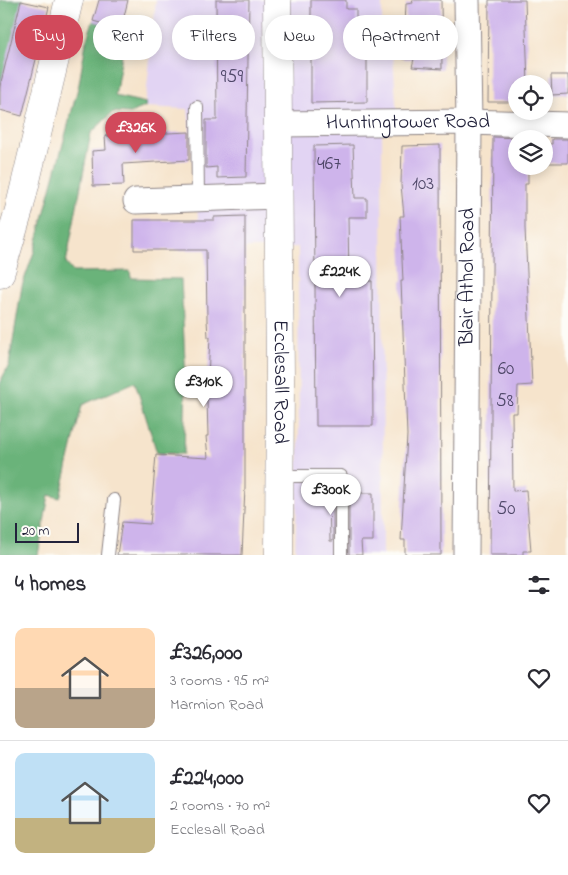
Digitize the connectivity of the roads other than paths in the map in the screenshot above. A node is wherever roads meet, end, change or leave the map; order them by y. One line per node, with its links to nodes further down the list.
1 (69, 0): 11 (main road)
2 (277, 0): 6 (main road, Ecclesall Road)
3 (467, 0): 5 (street, Blair Athol Road)
4 (197, 107): 9 (lane)
5 (469, 122): 6 (street, Huntingtower Road); 7 (street, Huntingtower Road); 17 (street, Blair Athol Road)
6 (278, 124): 8 (main road, Ecclesall Road)
7 (568, 124)
8 (279, 196): 9 (street); 12 (main road, Ecclesall Road)
9 (198, 199): 10 (street)
10 (136, 201)
11 (0, 274)
12 (280, 476): 15 (main road, Ecclesall Road); 16 (lane)
13 (114, 500): 14 (lane)
14 (108, 555)
15 (279, 555)
16 (341, 555)
17 (466, 555)

